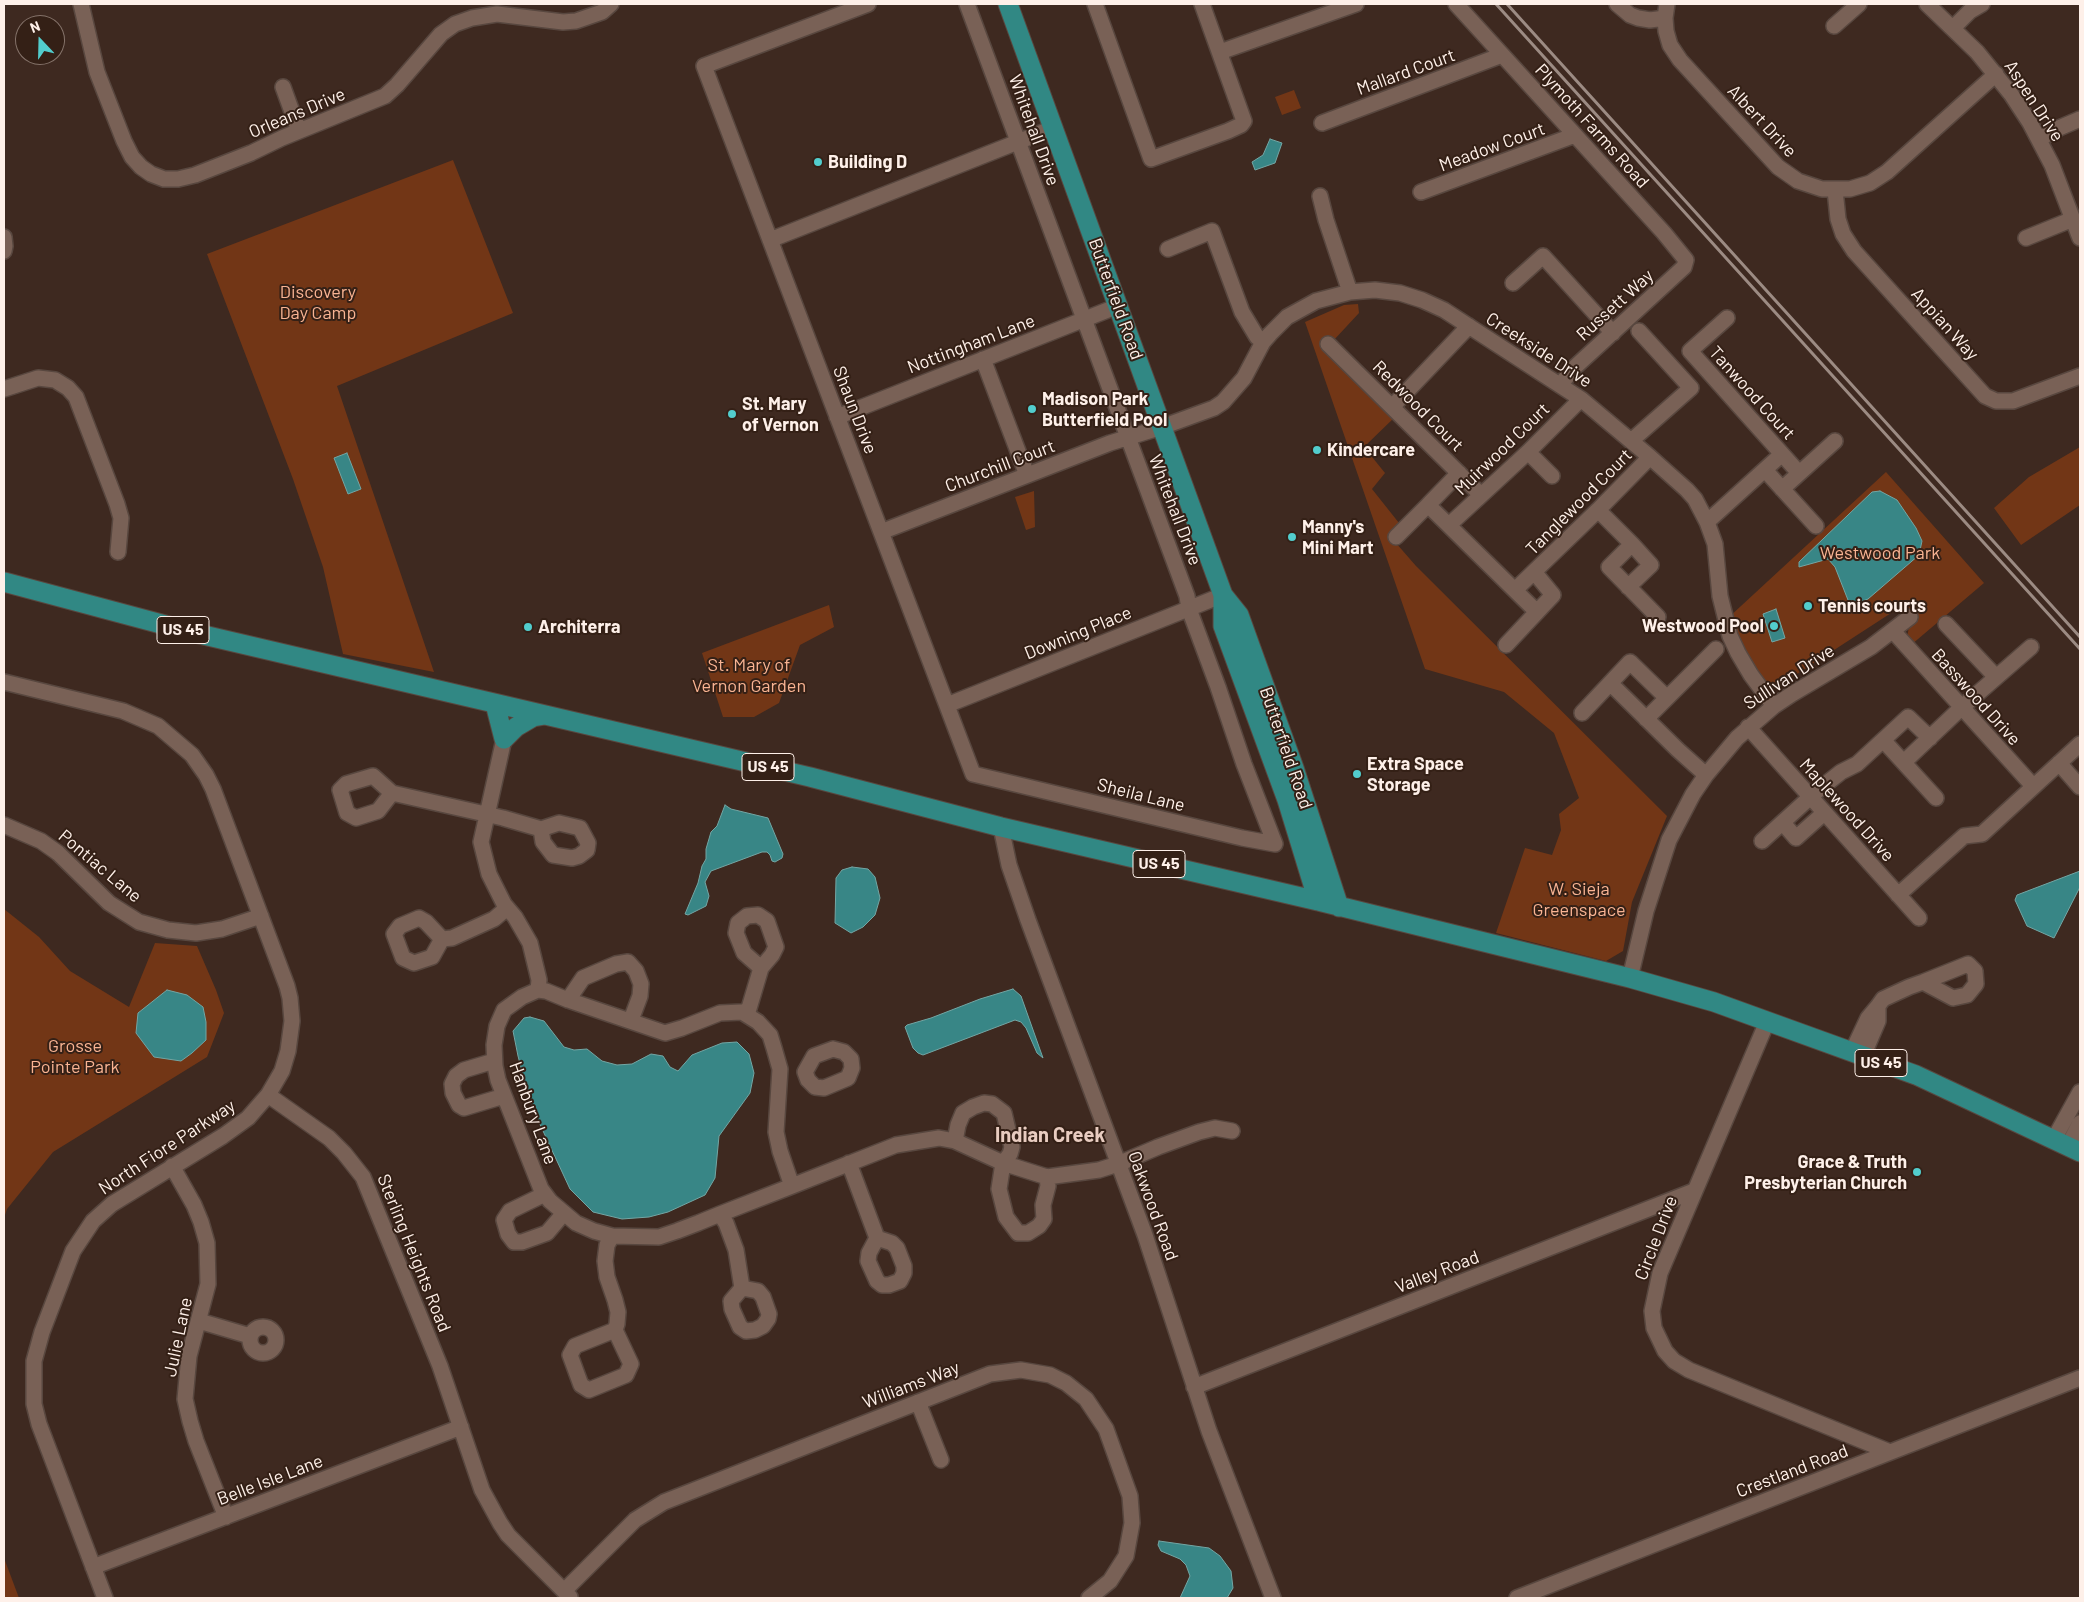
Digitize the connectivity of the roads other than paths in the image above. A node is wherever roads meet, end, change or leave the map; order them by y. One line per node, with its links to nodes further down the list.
1 (81, 4): 24 (street, Orleans Drive)
2 (611, 4): 24 (street, Orleans Drive)
3 (868, 4): 35 (street, Shaun Drive)
4 (967, 4): 27 (street, Whitehall Drive)
5 (1008, 4): 23 (main road, Butterfield Road)
6 (1096, 4): 17 (street)
7 (1202, 4): 17 (street)
8 (1356, 4): 17 (street)
9 (1456, 4): 18 (street, Plymoth Farms Road)
10 (1617, 4): 14 (street)
11 (1859, 4): 15 (street)
12 (1927, 4): 16 (street, Aspen Drive)
13 (1982, 4): 16 (street)
14 (1666, 11): 28 (street, Albert Drive)
15 (1834, 26)
16 (1953, 28): 19 (street, Aspen Drive)
17 (1220, 52)
18 (1502, 55): 22 (street, Mallard Court); 25 (street, Plymoth Farms Road)
19 (1996, 74): 26 (street, Aspen Drive); 28 (street, Albert Drive)
20 (283, 88): 24 (street)
21 (2080, 119): 26 (street)
22 (1322, 122)
23 (1053, 128): 27 (street); 41 (main road, Butterfield Road)
24 (299, 131)
25 (1575, 135): 29 (street, Meadow Court); 38 (street, Plymoth Farms Road)
26 (2039, 139): 31 (street, Aspen Drive)
27 (1018, 143): 35 (street); 43 (street, Whitehall Drive)
28 (1835, 190): 53 (street, Appian Way)
29 (1421, 192)
30 (1320, 196): 40 (street)
31 (2073, 220): 33 (street); 34 (street, Aspen Drive)
32 (4, 237): 37 (street)
33 (2026, 238)
34 (2080, 238)
35 (770, 240): 59 (street, Shaun Drive)
36 (1168, 249): 47 (street)
37 (4, 251)
38 (1676, 275): 46 (street, Russett Way)
39 (1513, 283): 46 (street)
40 (1350, 292): 44 (street, Creekside Drive); 47 (street, Creekside Drive)
41 (1118, 306): 43 (street, Nottingham Lane); 60 (main road, Butterfield Road)
42 (1727, 318): 49 (street, Tanwood Court)
43 (1084, 319): 50 (street, Nottingham Lane); 61 (street, Whitehall Drive)
44 (1469, 326): 54 (street, Creekside Drive); 58 (street)
45 (1639, 332): 51 (street)
46 (1613, 333): 54 (street, Russett Way)
47 (1263, 342): 60 (street, Creekside Drive)
48 (1328, 344): 58 (street, Redwood Court)
49 (1690, 352): 51 (street); 52 (street, Tanwood Court)
50 (983, 359): 59 (street, Nottingham Lane); 70 (street)
51 (1672, 367): 55 (street)
52 (1709, 372): 55 (street); 65 (street, Tanwood Court)
53 (2080, 376)
54 (1560, 385): 57 (street, Creekside Drive)
55 (1691, 388): 62 (street)
56 (4, 389): 82 (street)
57 (1580, 399): 62 (street, Creekside Drive); 64 (street, Muirwood Court)
58 (1392, 407): 68 (street, Redwood Court)
59 (837, 417): 79 (street, Shaun Drive)
60 (1162, 427): 61 (street, Churchill Court); 87 (main road, Butterfield Road)
61 (1128, 438): 70 (street, Churchill Court); 88 (street, Whitehall Drive)
62 (1631, 441): 66 (street, Creekside Drive)
63 (1835, 441): 69 (street)
64 (1528, 452): 71 (street); 73 (street, Muirwood Court)
65 (1782, 454): 67 (street); 69 (street, Tanwood Court)
66 (1650, 457): 75 (street, Tanglewood Court); 76 (street, Creekside Drive)
67 (1765, 470): 72 (street); 76 (street)
68 (1459, 473): 73 (street, Redwood Court); 74 (street)
69 (1800, 473): 72 (street)
70 (1027, 475): 79 (street, Churchill Court)
71 (1552, 476)
72 (1782, 488): 78 (street)
73 (1480, 495): 77 (street, Muirwood Court)
74 (1428, 505): 77 (street); 80 (street)
75 (1598, 510): 81 (street); 83 (street, Tanglewood Court)
76 (1707, 522): 103 (street, Creekside Drive)
77 (1450, 525): 86 (street)
78 (1816, 526)
79 (881, 532): 102 (street, Shaun Drive)
80 (1396, 537)
81 (1632, 544): 85 (street); 85 (street)
82 (118, 552)
83 (1535, 573): 86 (street, Tanglewood Court); 89 (street, Tanglewood Court)
84 (4, 582): 101 (main road, US 45)
85 (1628, 587): 90 (street)
86 (1515, 590): 89 (street)
87 (1223, 595): 88 (street, Downing Place); 131 (main road, Butterfield Road); 132 (main road, Butterfield Road)
88 (1189, 609): 102 (street, Downing Place); 128 (street, Whitehall Drive)
89 (1537, 612): 94 (street)
90 (1658, 617)
91 (1910, 617): 93 (street, Sullivan Drive)
92 (1946, 624): 97 (street)
93 (1893, 631): 103 (street, Sullivan Drive); 104 (street, Basswood Drive)
94 (1506, 645)
95 (2031, 647): 97 (street)
96 (1716, 649): 100 (street)
97 (1996, 677): 104 (street)
98 (4, 682): 134 (street, North Fiore Parkway)
99 (1610, 683): 100 (street); 105 (street); 107 (street)
100 (1667, 698): 107 (street)
101 (495, 704): 106 (main road, US 45); 110 (main road)
102 (947, 705): 116 (street, Shaun Drive)
103 (1774, 706): 108 (street, Sullivan Drive)
104 (1961, 708): 109 (street); 117 (street, Basswood Drive)
105 (1582, 713)
106 (545, 714): 110 (main road); 126 (main road, US 45)
107 (1646, 719): 115 (street)
108 (1748, 727): 115 (street, Sullivan Drive); 120 (street, Maplewood Drive)
109 (1930, 738): 111 (street); 113 (street)
110 (504, 739): 123 (street)
111 (1883, 740): 113 (street); 120 (street)
112 (2080, 744): 114 (street)
113 (1904, 762): 121 (street)
114 (2059, 763): 117 (street); 118 (street)
115 (1706, 775): 138 (street, Sullivan Drive)
116 (986, 777): 128 (street, Sheila Lane)
117 (2033, 786): 130 (street)
118 (2080, 787)
119 (392, 793): 123 (street)
120 (1811, 798): 122 (street, Maplewood Drive); 124 (street)
121 (1936, 798)
122 (1824, 813): 124 (street); 130 (street, Maplewood Drive)
123 (488, 815): 127 (street); 133 (street)
124 (1783, 823): 129 (street)
125 (4, 825): 134 (street, Pontiac Lane)
126 (1000, 827): 131 (main road, US 45); 158 (street, Oakwood Road)
127 (541, 829)
128 (1270, 833)
129 (1762, 841)
130 (1898, 895): 135 (street, Maplewood Drive)
131 (1318, 901): 132 (main road, US 45)
132 (1339, 907): 138 (main road, US 45)
133 (507, 908): 136 (street); 140 (street)
134 (261, 916): 150 (street, North Fiore Parkway)
135 (1919, 918)
136 (442, 938)
137 (761, 968): 142 (street)
138 (1630, 978): 144 (main road, US 45)
139 (1923, 982): 145 (street)
140 (538, 990): 141 (street); 146 (street, Hanbury Lane)
141 (568, 1000): 143 (street); 143 (street)
142 (747, 1015): 143 (street); 147 (street)
143 (631, 1020)
144 (1767, 1022): 145 (main road, US 45); 162 (street, Circle Drive)
145 (1858, 1054): 155 (main road, US 45)
146 (494, 1061): 151 (street, Hanbury Lane); 151 (street)
147 (780, 1069): 148 (street); 161 (street)
148 (805, 1072)
149 (2080, 1092): 155 (street)
150 (268, 1095): 159 (street, North Fiore Parkway); 175 (street, Sterling Heights Road)
151 (504, 1096): 163 (street, Hanbury Lane)
152 (2080, 1122): 155 (street)
153 (1232, 1131): 158 (street, Hanbury Lane)
154 (955, 1141): 156 (street, Hanbury Lane); 157 (street, Hanbury Lane); 157 (street)
155 (2067, 1146)
156 (849, 1163): 161 (street, Hanbury Lane); 167 (street)
157 (1003, 1163): 160 (street, Hanbury Lane); 160 (street)
158 (1118, 1164): 160 (street, Hanbury Lane); 173 (street, Oakwood Road)
159 (172, 1166): 169 (street, Julie Lane); 179 (street, North Fiore Parkway)
160 (1047, 1177)
161 (792, 1186): 165 (street, Hanbury Lane)
162 (1694, 1191): 173 (street, Valley Road); 176 (street, Circle Drive)
163 (545, 1194): 164 (street, Hanbury Lane); 164 (street)
164 (564, 1213): 166 (street, Hanbury Lane)
165 (720, 1214): 166 (street, Hanbury Lane); 168 (street)
166 (612, 1236): 170 (street)
167 (877, 1238)
168 (742, 1288)
169 (199, 1321): 171 (street); 178 (street, Julie Lane)
170 (615, 1330)
171 (250, 1336)
172 (2080, 1378): 176 (street, Crestland Road)
173 (1194, 1387): 183 (street, Oakwood Road)
174 (918, 1402): 177 (street); 180 (street, Williams Way); 182 (street, Williams Way)
175 (461, 1427): 178 (street, Belle Isle Lane); 180 (street, Sterling Heights Road)
176 (1890, 1452): 184 (street, Crestland Road)
177 (941, 1460)
178 (226, 1517): 179 (street, Belle Isle Lane)
179 (93, 1567): 181 (street, North Fiore Parkway)
180 (568, 1595)
181 (105, 1598)
182 (1089, 1598)
183 (1273, 1598)
184 (1517, 1598)

